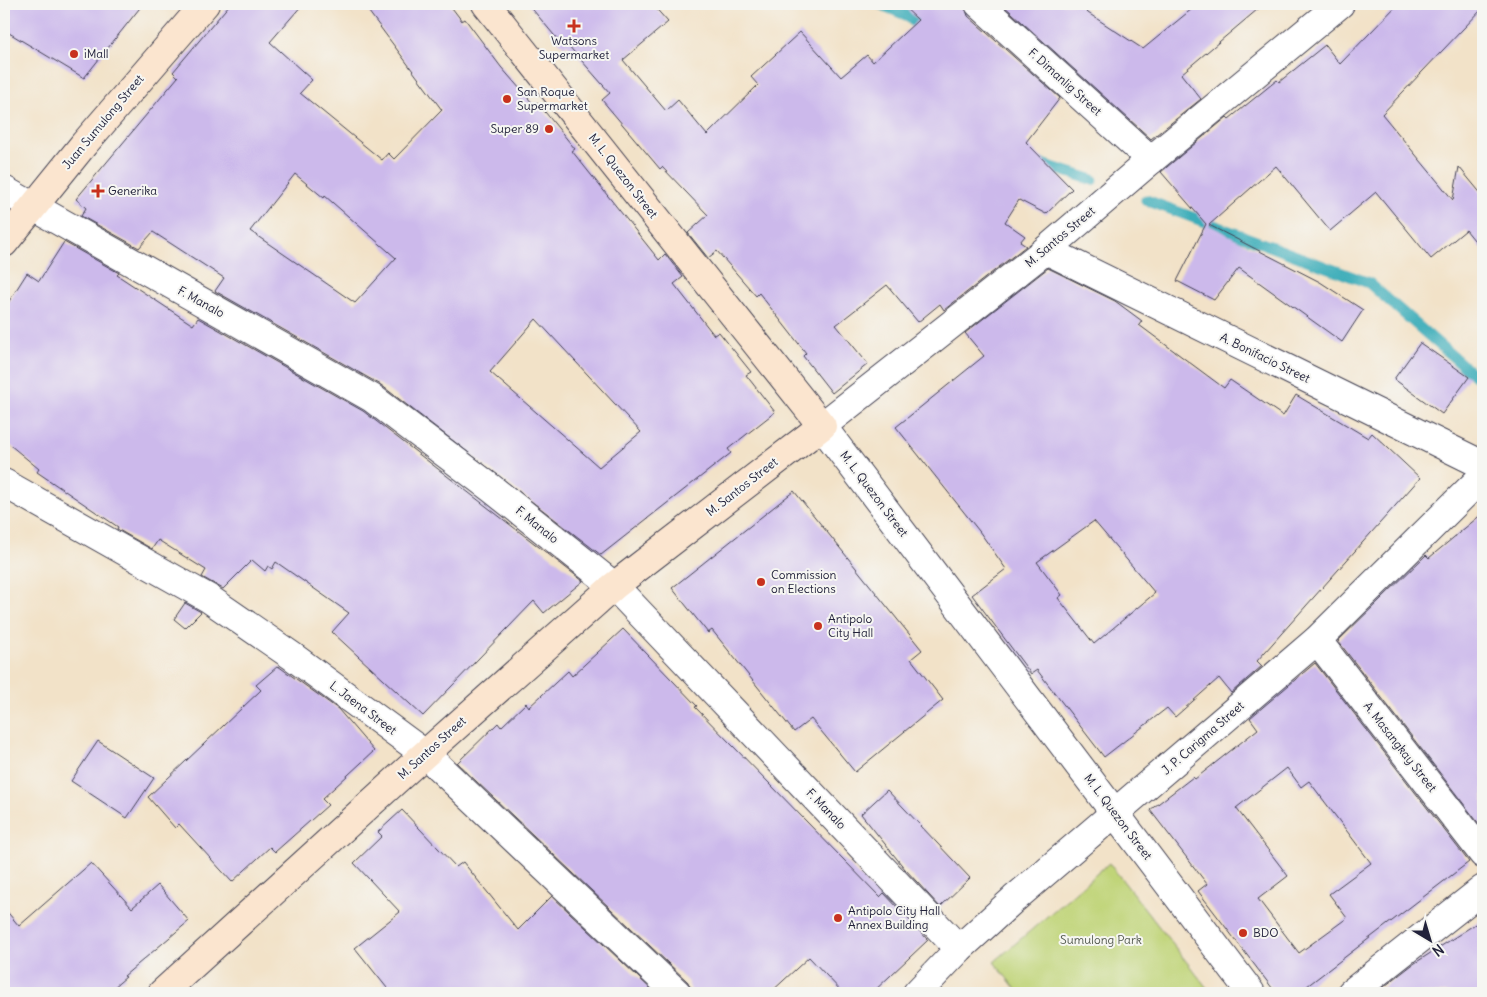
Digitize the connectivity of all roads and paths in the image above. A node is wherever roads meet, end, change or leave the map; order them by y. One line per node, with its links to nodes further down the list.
1 (204, 4): 7 (main road, Juan Sumulong Street)
2 (486, 4): 10 (main road, M. L. Quezon Street)
3 (979, 4): 5 (street, F. Dimanlig Street)
4 (1340, 4): 5 (street, M. Santos Street)
5 (1151, 160): 9 (street, M. Santos Street)
6 (4, 190): 7 (street, F. Manalo)
7 (31, 207): 8 (main road, Juan Sumulong Street); 14 (street, F. Manalo)
8 (4, 243)
9 (1046, 250): 10 (street, M. Santos Street); 11 (street, A. Bonifacio Street)
10 (822, 426): 14 (main road, M. Santos Street); 17 (street, M. L. Quezon Street)
11 (1483, 465)
12 (1483, 476): 15 (street, J. P. Carigma Street)
13 (4, 483): 16 (street, L. Jaena Street)
14 (614, 586): 16 (main road, M. Santos Street); 20 (street, F. Manalo)
15 (1317, 640): 17 (street, J. P. Carigma Street); 18 (street, A. Masangkay Street)
16 (425, 754): 21 (main road, M. Santos Street); 22 (street, L. Jaena Street)
17 (1115, 814): 20 (street, J. P. Carigma Street); 24 (street, M. L. Quezon Street)
18 (1483, 854)
19 (1483, 889): 25 (street)
20 (959, 949): 23 (street, J. P. Carigma Street)
21 (162, 993)
22 (677, 993)
23 (917, 993)
24 (1251, 993)
25 (1351, 993)

